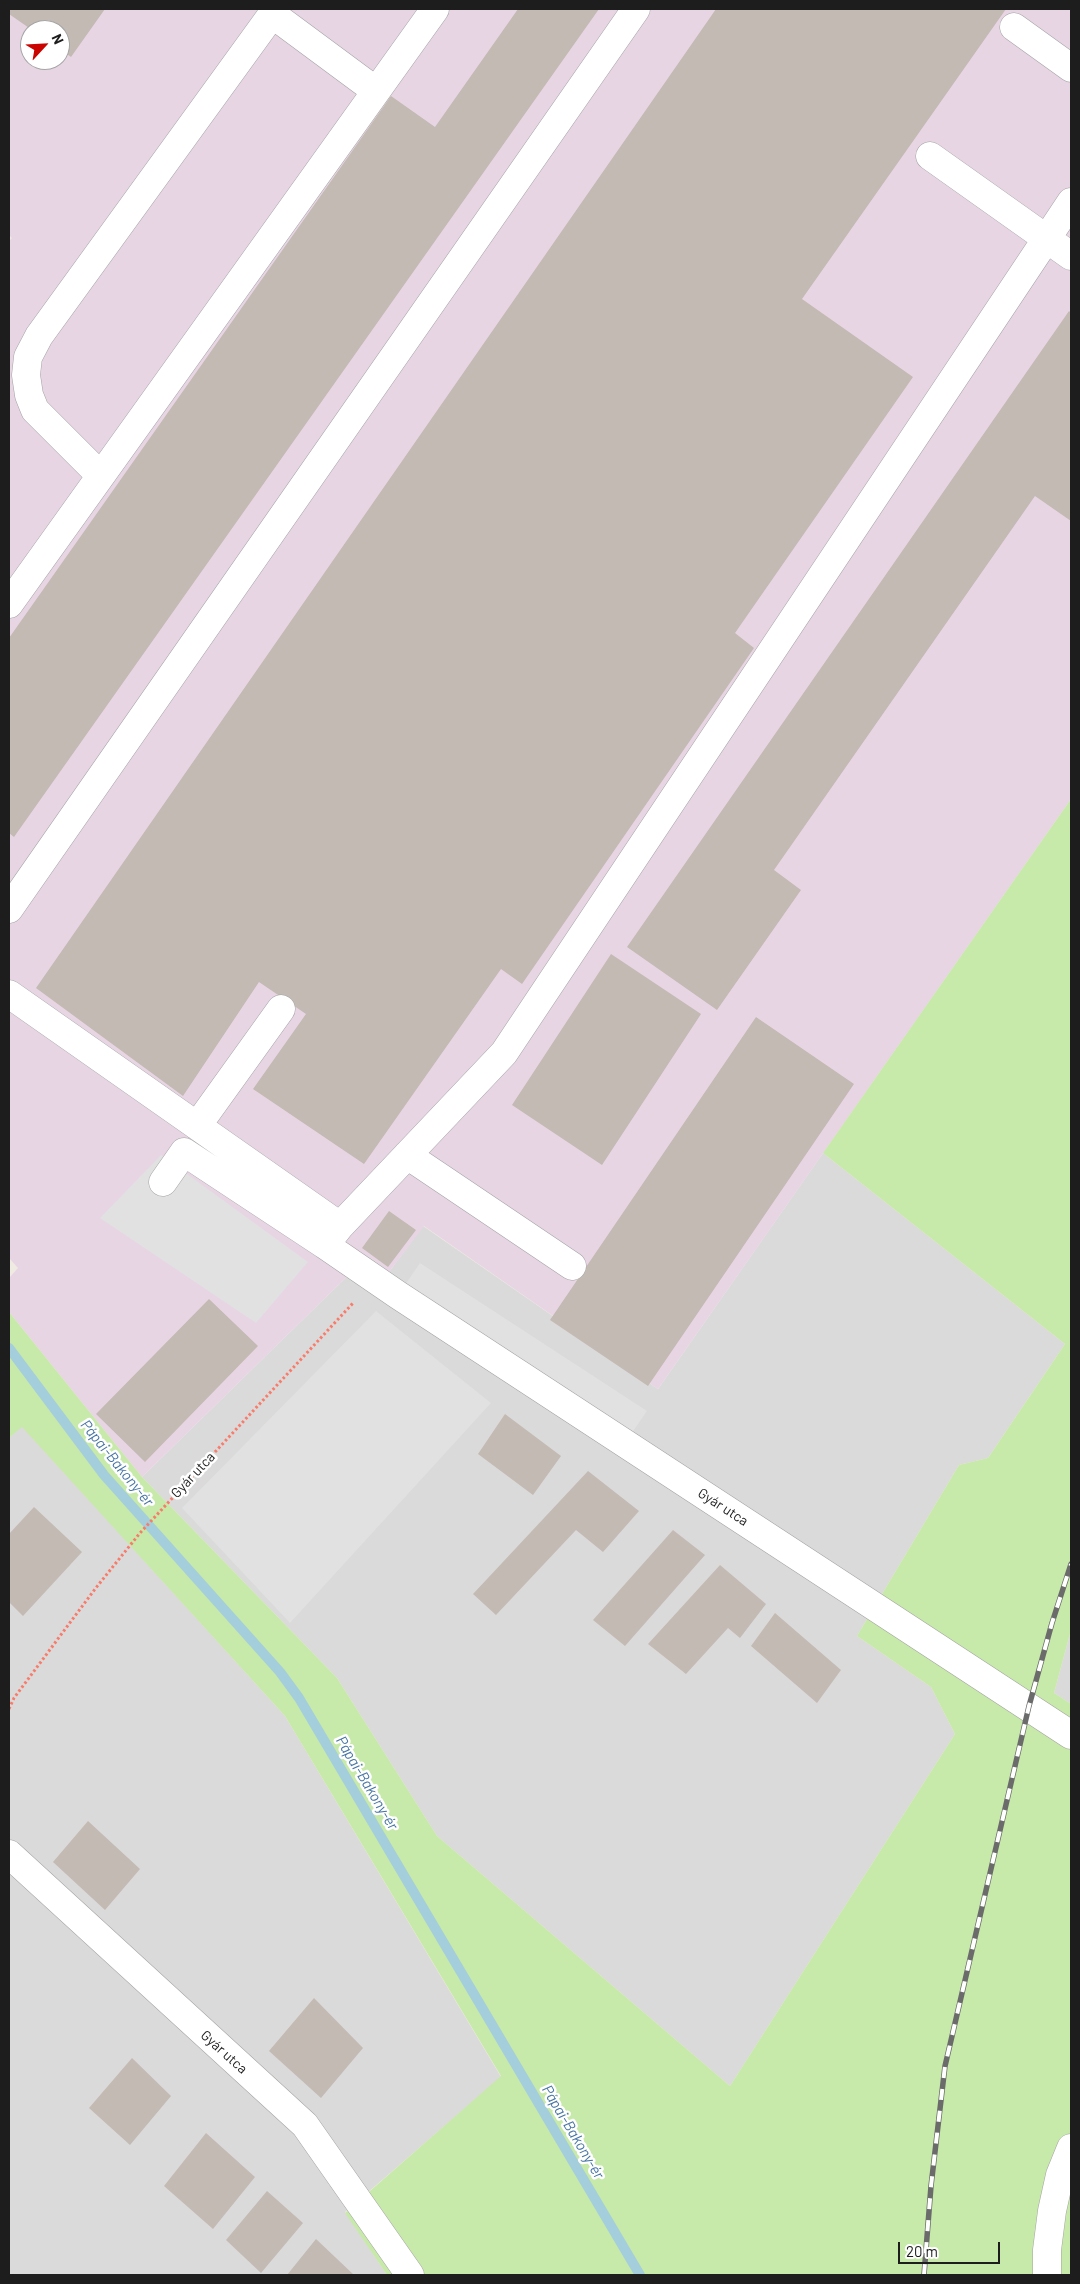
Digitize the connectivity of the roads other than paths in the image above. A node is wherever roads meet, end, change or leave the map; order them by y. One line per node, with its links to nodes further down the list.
1 (435, 9): 6 (street)
2 (636, 9): 13 (street)
3 (274, 12): 6 (street); 11 (street)
4 (1014, 27): 5 (street)
5 (1071, 68)
6 (376, 91): 11 (street)
7 (930, 156): 9 (street)
8 (1071, 202): 9 (street)
9 (1047, 238): 10 (street); 17 (street)
10 (1071, 256)
11 (100, 475): 12 (street)
12 (9, 604)
13 (11, 901)
14 (9, 994): 16 (street)
15 (281, 1009): 16 (street)
16 (197, 1126): 19 (street)
17 (407, 1155): 19 (street); 20 (street)
18 (163, 1182): 19 (street)
19 (332, 1236): 21 (street, Gyár utca)
20 (572, 1266)
21 (1071, 1735)
22 (9, 1854): 24 (street, Gyár utca)
23 (1071, 2148): 25 (street)
24 (410, 2275)
25 (1047, 2275)

